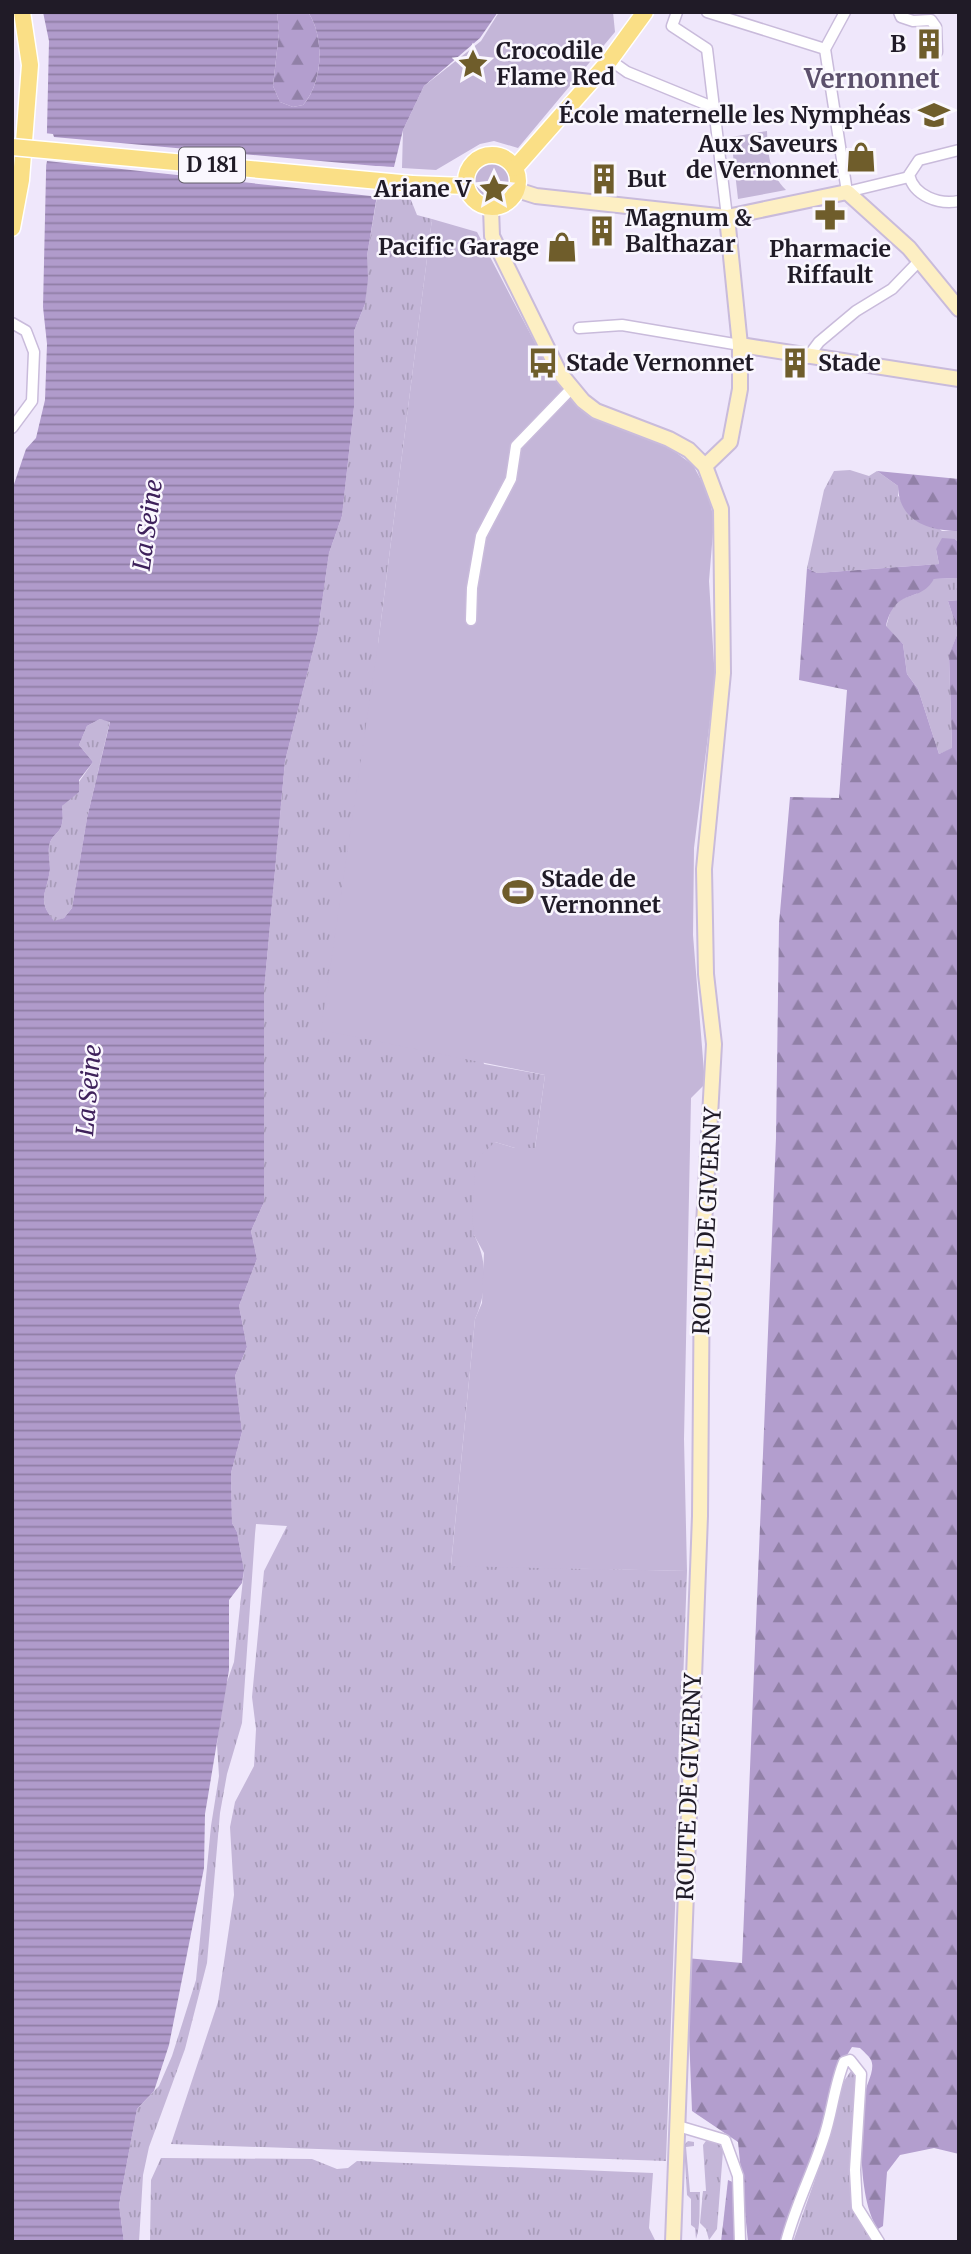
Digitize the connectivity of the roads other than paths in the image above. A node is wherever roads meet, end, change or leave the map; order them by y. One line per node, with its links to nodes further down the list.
1 (14, 12): 8 (main road)
2 (22, 12): 8 (main road)
3 (645, 12): 11 (main road)
4 (677, 12): 12 (street)
5 (899, 12): 10 (street)
6 (710, 13): 9 (street)
7 (845, 13): 9 (street)
8 (25, 29): 23 (main road)
9 (825, 49): 19 (street)
10 (937, 51)
11 (610, 60): 12 (street); 15 (main road)
12 (715, 108): 22 (street)
13 (12, 147): 17 (main road, D 181, bridge)
14 (959, 150): 16 (street)
15 (515, 168): 17 (main road); 18 (main road)
16 (909, 177): 19 (street); 20 (street)
17 (466, 186): 21 (main road)
18 (516, 190): 21 (main road); 22 (main road)
19 (847, 192): 22 (main road); 24 (main road)
20 (959, 201)
21 (491, 208): 31 (main road)
22 (727, 217): 28 (main road)
23 (12, 228)
24 (920, 260): 25 (main road); 29 (street)
25 (959, 309)
26 (12, 323): 32 (street)
27 (579, 328): 28 (street)
28 (740, 345): 29 (main road); 33 (main road)
29 (807, 358): 30 (main road)
30 (959, 379)
31 (571, 388): 33 (main road); 34 (street)
32 (12, 428)
33 (705, 466): 35 (main road, ROUTE DE GIVERNY)
34 (471, 620)
35 (678, 2126): 36 (main road, ROUTE DE GIVERNY); 37 (street)
36 (673, 2242)
37 (740, 2242)
38 (786, 2242): 39 (street)
39 (879, 2242)

